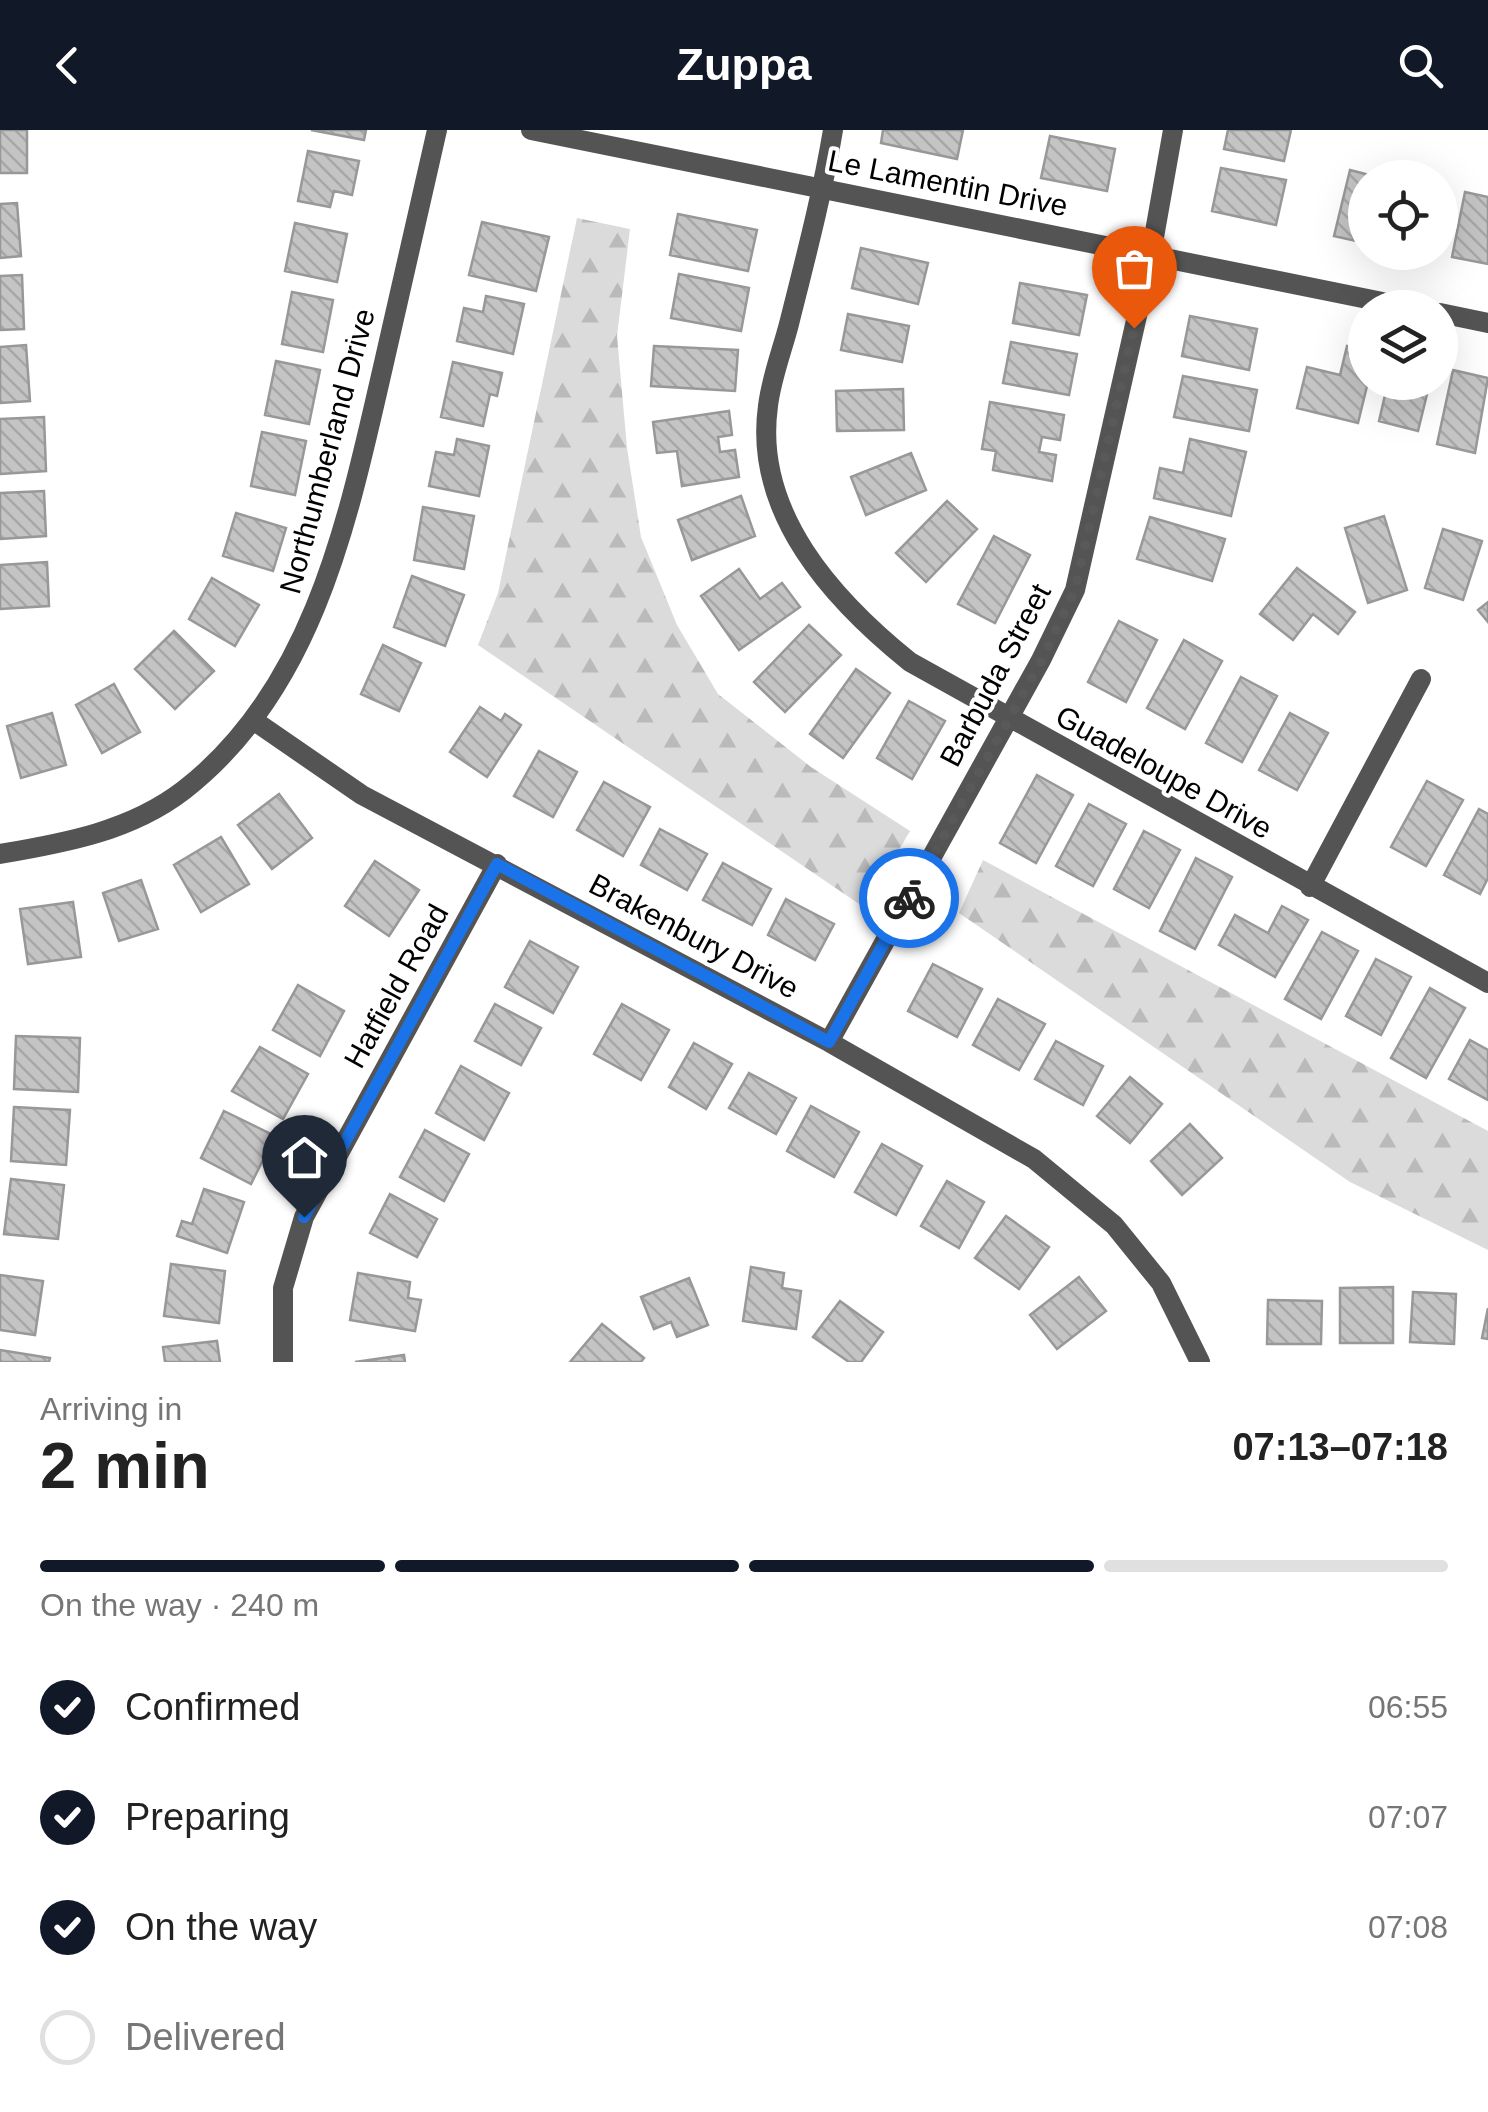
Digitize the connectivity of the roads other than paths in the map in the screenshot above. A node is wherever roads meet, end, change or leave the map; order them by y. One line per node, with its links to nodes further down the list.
1 (436, 130): 12 (street, Northumberland Drive)
2 (532, 130): 5 (street, Le Lamentin Drive)
3 (834, 130): 5 (street, Guadeloupe Drive)
4 (1173, 130): 6 (street, Barbuda Street)
5 (823, 189): 6 (street, Le Lamentin Drive); 11 (street, Guadeloupe Drive)
6 (1151, 254): 7 (street, Le Lamentin Drive); 11 (street, Barbuda Street)
7 (1348, 295)
8 (1458, 317): 9 (street)
9 (1488, 323)
10 (1421, 680): 15 (street)
11 (1008, 719): 15 (street, Guadeloupe Drive); 17 (street, Barbuda Street)
12 (253, 720): 13 (street, Northumberland Drive); 14 (street, Brakenbury Drive)
13 (0, 854)
14 (497, 864): 17 (street, Brakenbury Drive); 18 (street, Hatfield Road)
15 (1310, 888): 16 (street, Guadeloupe Drive)
16 (1488, 983)
17 (829, 1042): 19 (street, Brakenbury Drive)
18 (283, 1362)
19 (1200, 1362)

